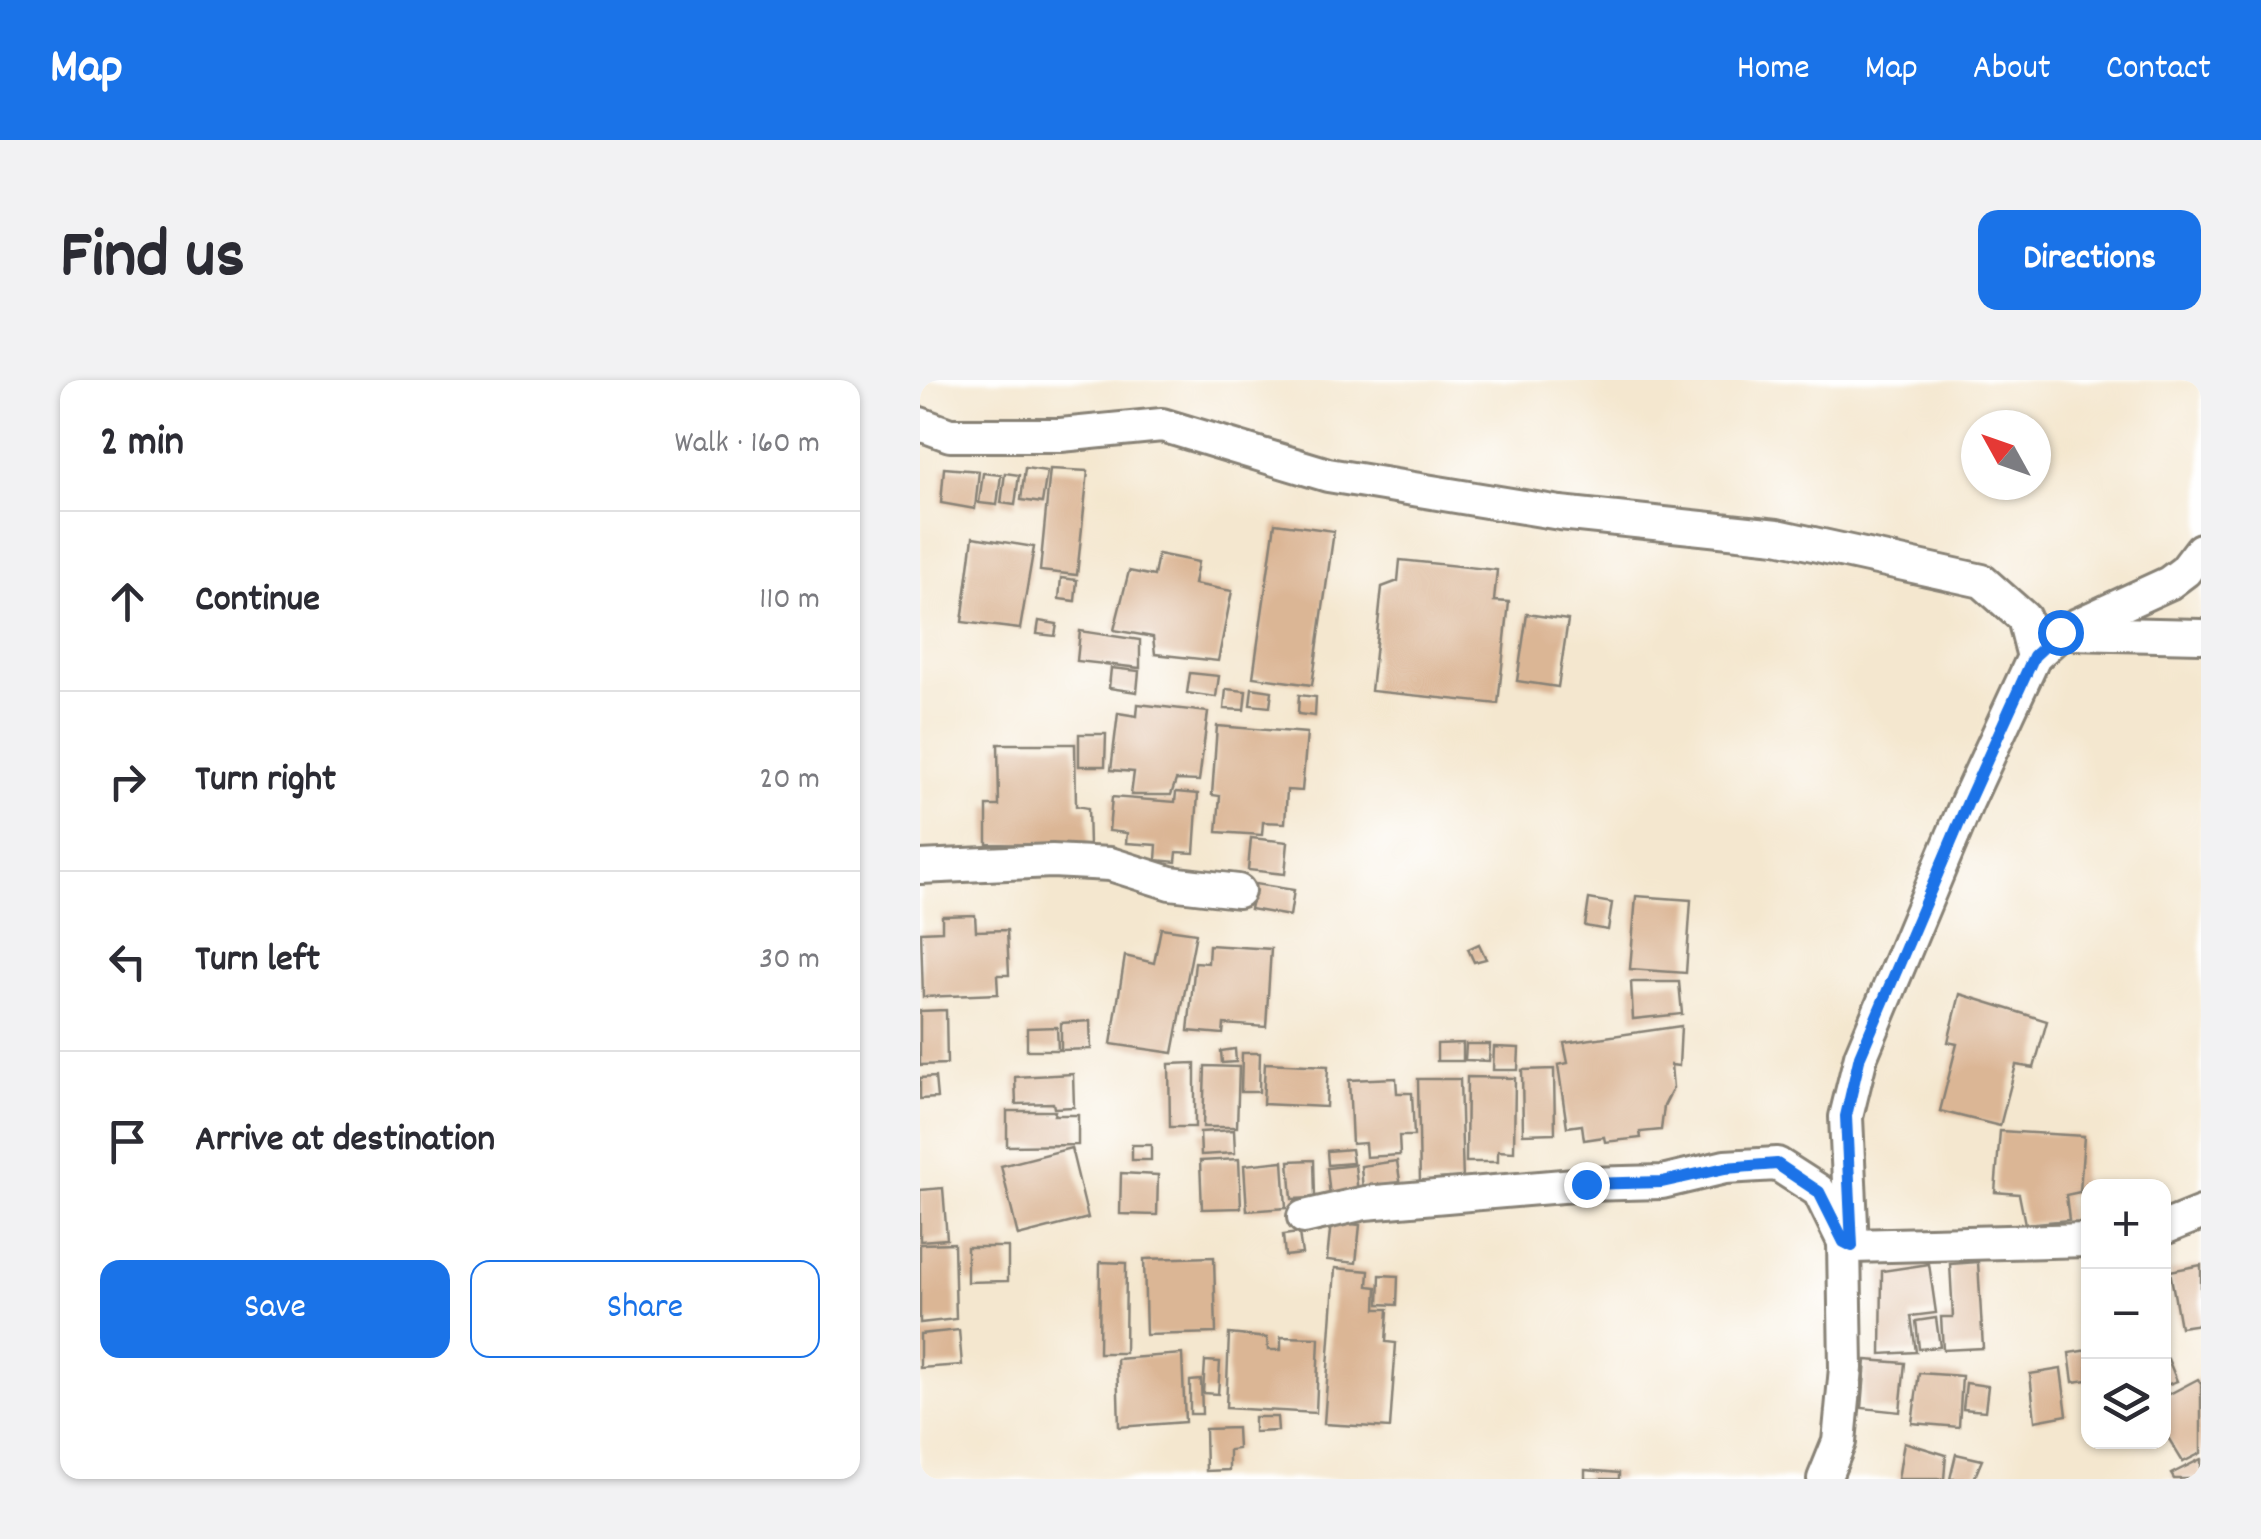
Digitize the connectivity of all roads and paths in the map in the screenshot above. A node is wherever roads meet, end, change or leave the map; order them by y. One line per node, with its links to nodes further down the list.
1 (920, 424): 5 (street)
2 (2201, 550): 3 (street)
3 (2060, 632): 4 (street); 5 (street)
4 (2201, 636)
5 (2034, 656): 12 (street)
6 (920, 867): 7 (street)
7 (1238, 891)
8 (2201, 1213): 10 (street)
9 (1304, 1217): 12 (street)
10 (2171, 1225)
11 (2081, 1240): 12 (street)
12 (1848, 1244): 13 (street)
13 (1824, 1479)

